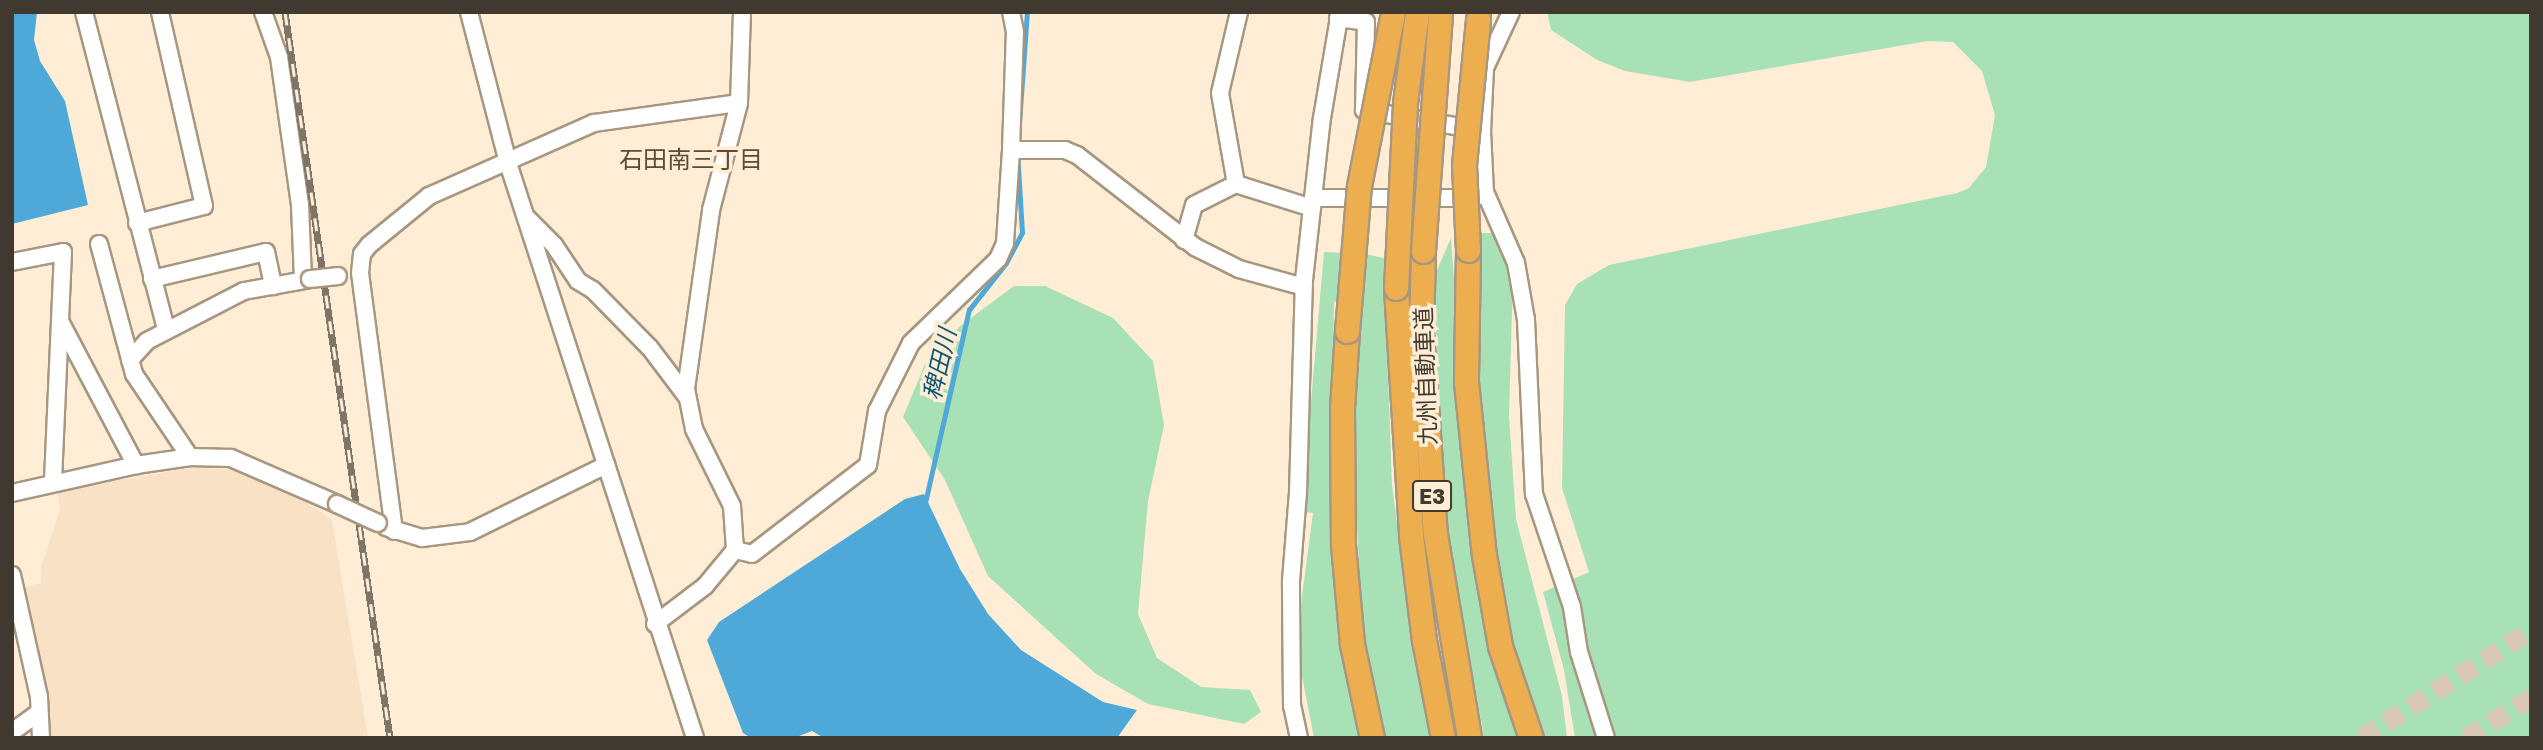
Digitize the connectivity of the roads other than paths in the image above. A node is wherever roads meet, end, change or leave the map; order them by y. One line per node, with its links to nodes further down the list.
1 (84, 12): 22 (street)
2 (160, 12): 22 (street)
3 (263, 12): 28 (street)
4 (469, 12): 17 (street)
5 (742, 12): 14 (street)
6 (1011, 12): 16 (street)
7 (1240, 12): 18 (street)
8 (1393, 12): 51 (highway, bridge)
9 (1417, 12): 52 (highway, 九州自動車道 / E3, bridge)
10 (1511, 12): 15 (street)
11 (1441, 14): 53 (highway, 九州自動車道 / E3, bridge)
12 (1339, 15): 15 (street); 20 (street)
13 (1478, 15): 54 (highway, bridge)
14 (739, 103): 17 (street); 34 (street)
15 (1482, 131): 19 (street)
16 (1011, 150): 23 (street); 41 (street)
17 (508, 163): 21 (street); 26 (street)
18 (1236, 184): 20 (street); 23 (street)
19 (1488, 198): 20 (street); 55 (street)
20 (1313, 203): 30 (street)
21 (525, 216): 34 (street); 37 (street)
22 (137, 223): 27 (street)
23 (1184, 240): 30 (street)
24 (99, 244): 33 (street)
25 (12, 262): 31 (street)
26 (360, 273): 28 (street, bridge); 40 (street)
27 (152, 279): 29 (street); 32 (street)
28 (306, 279): 29 (street)
29 (273, 286): 32 (street)
30 (1304, 287): 50 (street)
31 (60, 320): 36 (street); 38 (street)
32 (166, 330): 33 (street)
33 (130, 360): 35 (street)
34 (687, 397): 41 (street)
35 (190, 457): 36 (street); 40 (street, bridge)
36 (136, 465): 38 (street)
37 (606, 465): 40 (street); 43 (street)
38 (53, 481): 39 (street)
39 (12, 493)
40 (394, 531)
41 (735, 550): 43 (street)
42 (12, 575): 44 (street)
43 (654, 624): 49 (street)
44 (28, 647): 45 (street); 46 (street)
45 (12, 657)
46 (38, 713): 47 (street); 48 (street)
47 (12, 732)
48 (41, 738)
49 (695, 738)
50 (1299, 738)
51 (1372, 738)
52 (1443, 738)
53 (1469, 738)
54 (1531, 738)
55 (1606, 738)

